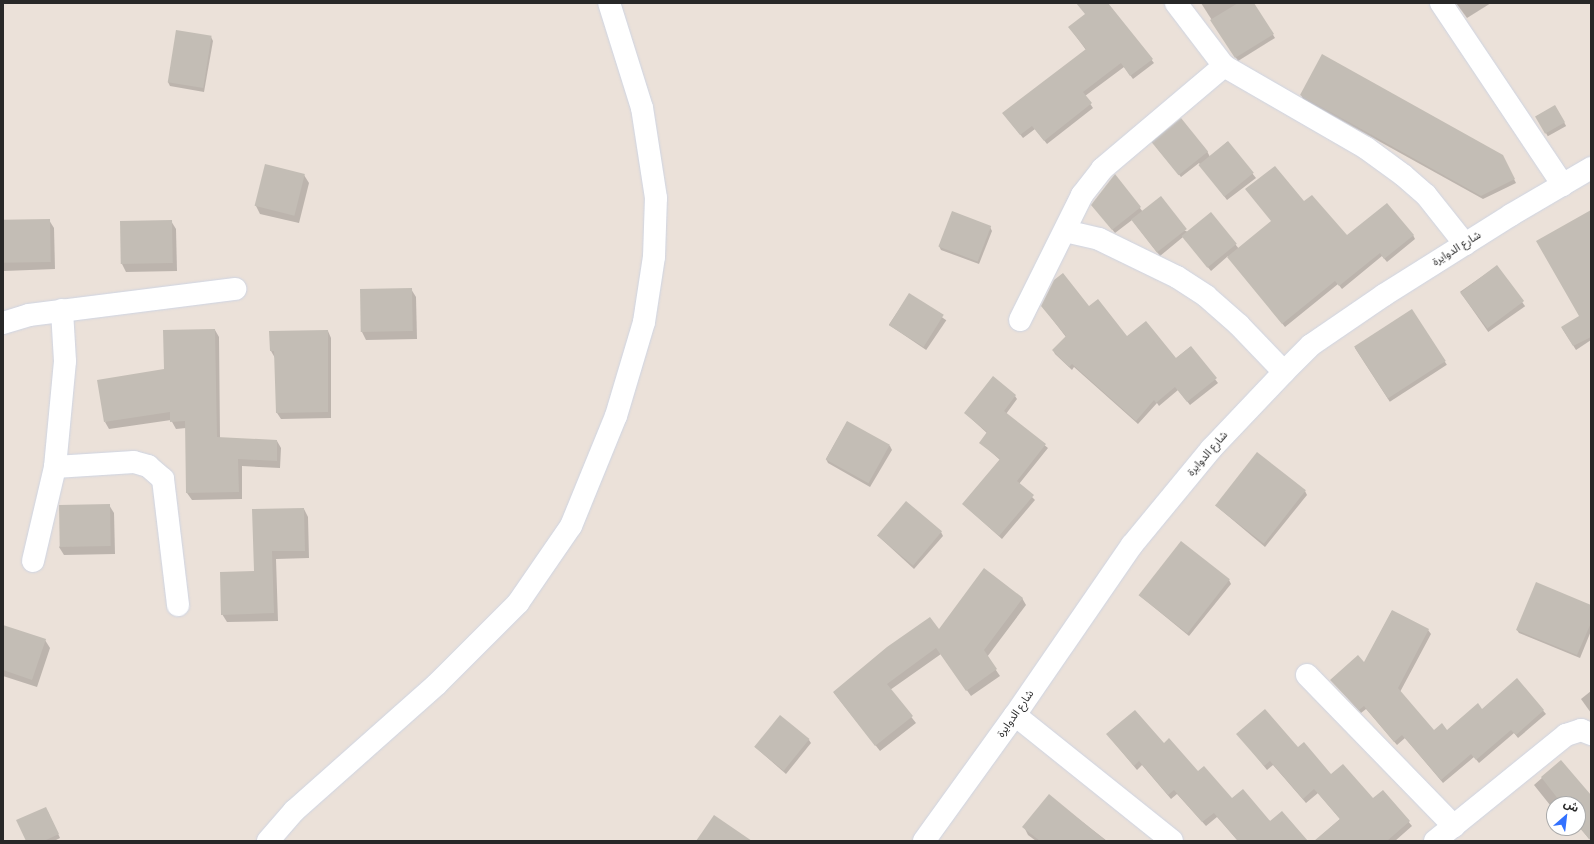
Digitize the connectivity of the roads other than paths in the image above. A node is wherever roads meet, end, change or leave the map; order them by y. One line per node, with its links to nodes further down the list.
1 (609, 3): 21 (street)
2 (1176, 3): 4 (street)
3 (1441, 3): 6 (street)
4 (1224, 66): 7 (street); 8 (street)
5 (1591, 168): 6 (street, شارع الدوايرة)
6 (1563, 185): 8 (street, شارع الدوايرة)
7 (1064, 232): 11 (street); 13 (street)
8 (1465, 244): 13 (street, شارع الدوايرة)
9 (235, 289): 10 (street)
10 (62, 310): 12 (street); 14 (street)
11 (1020, 320)
12 (3, 323)
13 (1284, 372): 18 (street, شارع الدوايرة)
14 (55, 467): 15 (street); 16 (street)
15 (33, 561)
16 (178, 605)
17 (1307, 675): 20 (street)
18 (1015, 715): 22 (street, شارع الدوايرة); 23 (street)
19 (1591, 734): 20 (street)
20 (1454, 826): 24 (street)
21 (268, 841)
22 (924, 841)
23 (1172, 841)
24 (1435, 841)

